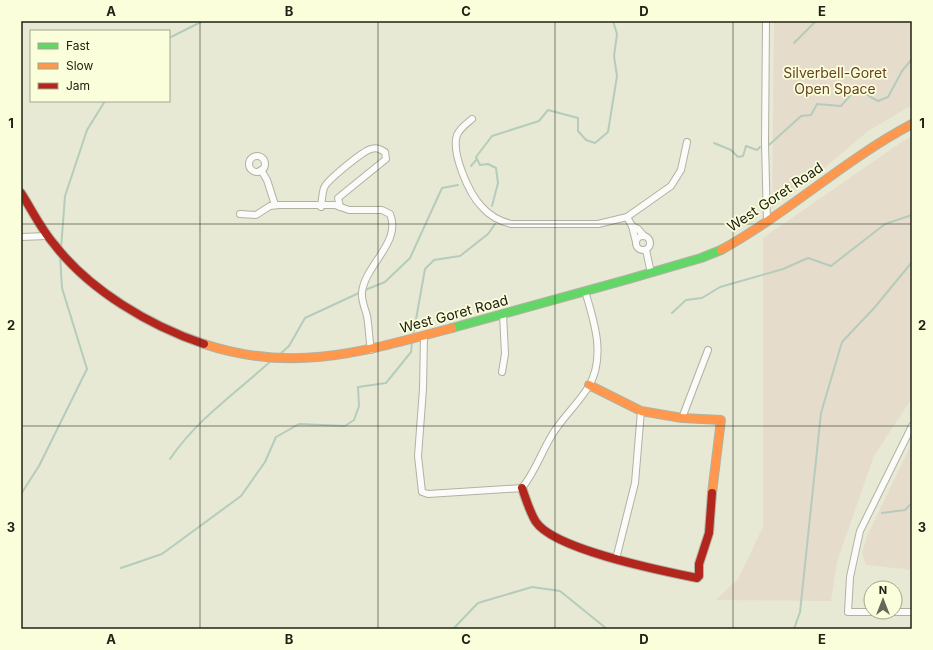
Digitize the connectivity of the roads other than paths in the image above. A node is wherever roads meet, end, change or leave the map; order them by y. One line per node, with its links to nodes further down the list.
1 (766, 21): 12 (street)
2 (472, 119): 11 (street)
3 (912, 124): 12 (street, West Goret Road)
4 (687, 142): 11 (street)
5 (261, 170): 7 (street)
6 (21, 193): 14 (street, West Goret Road)
7 (275, 205): 8 (street); 10 (street)
8 (321, 207): 9 (street); 9 (street)
9 (340, 207): 23 (street)
10 (240, 214)
11 (627, 217): 13 (street)
12 (766, 222): 19 (street, West Goret Road)
13 (632, 226): 15 (street); 17 (street)
14 (47, 236): 16 (street); 23 (street, West Goret Road)
15 (644, 236): 17 (street); 18 (street)
16 (21, 237)
17 (636, 242): 18 (street)
18 (646, 250): 19 (street)
19 (651, 273): 20 (street, West Goret Road)
20 (585, 291): 21 (street, West Goret Road); 26 (street)
21 (503, 314): 22 (street, West Goret Road); 25 (street)
22 (424, 336): 23 (street, West Goret Road); 30 (street)
23 (371, 350)
24 (708, 350): 28 (street)
25 (502, 372)
26 (589, 385): 27 (street); 30 (street)
27 (641, 412): 28 (street); 31 (street)
28 (682, 418): 31 (street)
29 (912, 426): 32 (street)
30 (522, 488): 31 (street)
31 (616, 559)
32 (912, 612)

